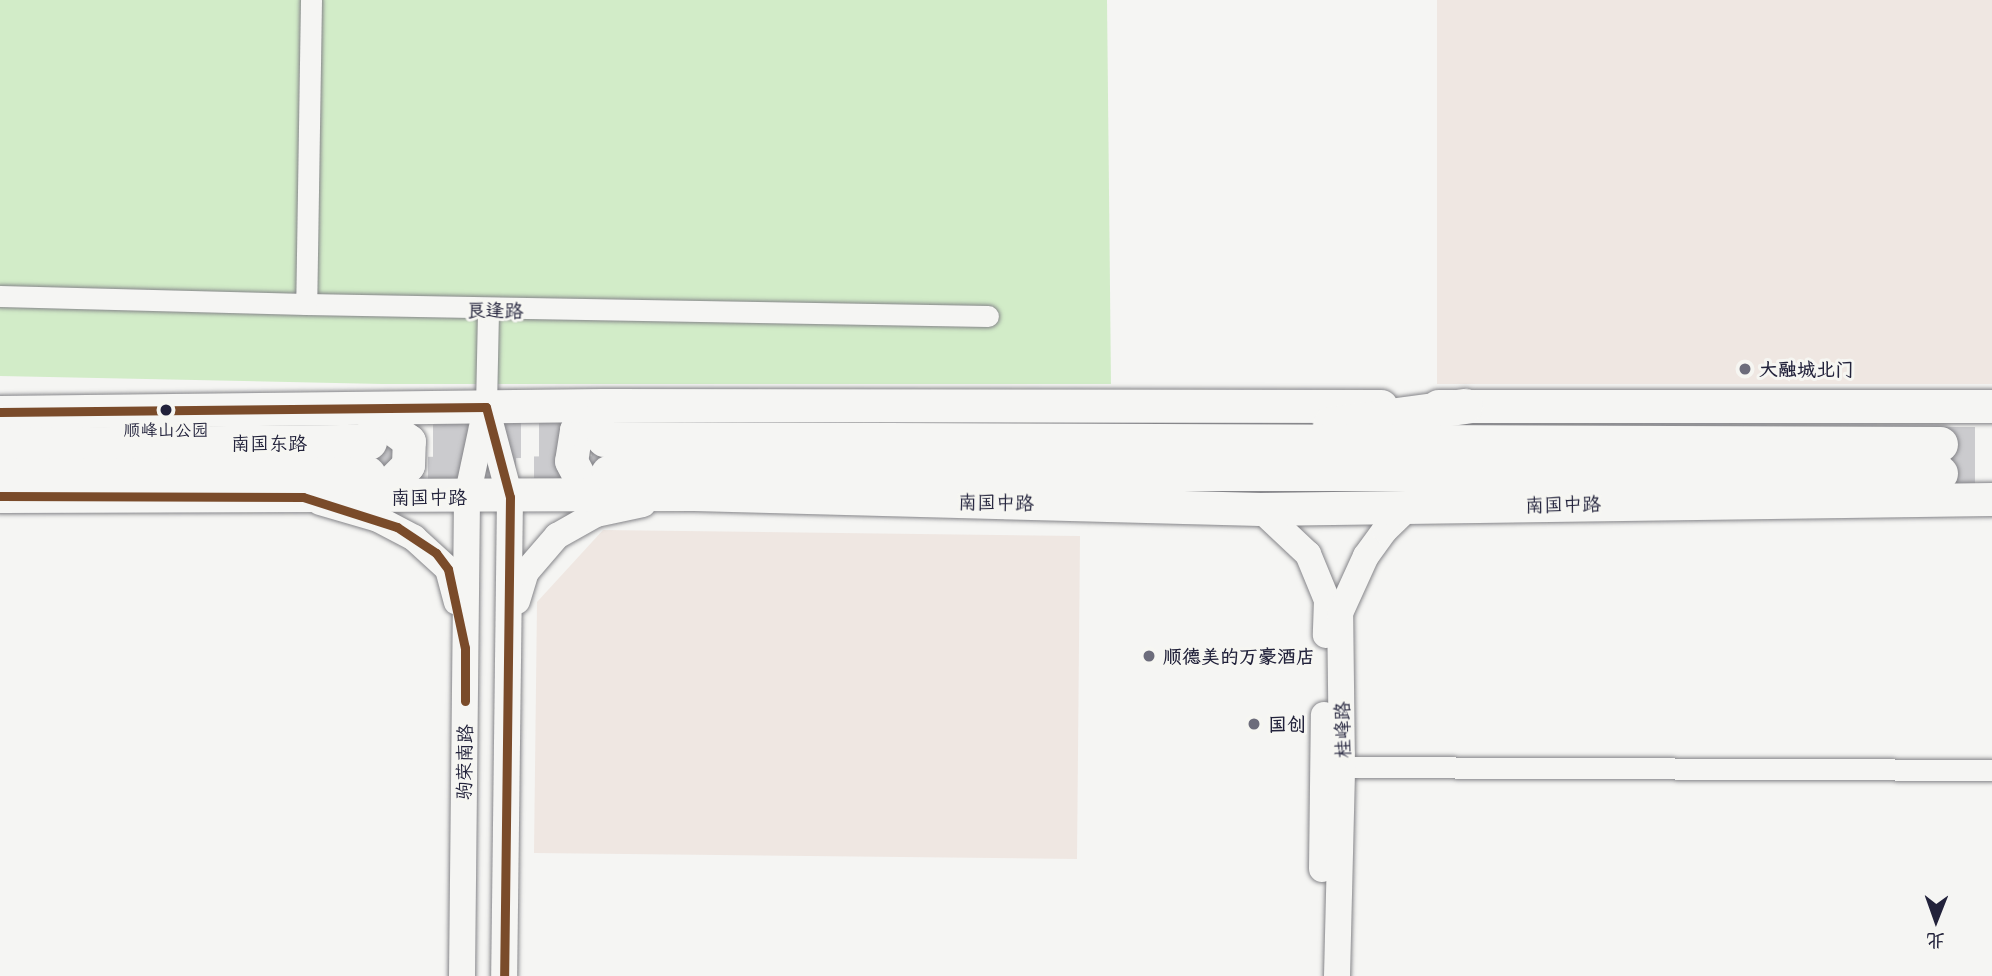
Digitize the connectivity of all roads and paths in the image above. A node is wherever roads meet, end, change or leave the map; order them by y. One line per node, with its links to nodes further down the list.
1 (311, 0): 3 (street)
2 (0, 296): 3 (street, 良逢路)
3 (306, 304): 4 (street, 良逢路)
4 (488, 310): 5 (street, 良逢路); 9 (street)
5 (988, 316)
6 (603, 405): 7 (main road, 南国中路); 9 (main road, 南国中路); 16 (main road)
7 (1465, 406): 8 (main road, 南国中路); 11 (highway)
8 (1992, 406)
9 (486, 407): 13 (main road, 南国中路); 19 (street, 驹荣南路); 20 (street)
10 (0, 412): 13 (main road, 南国中路)
11 (1206, 442): 11 (highway, 南国中路)
12 (0, 445): 13 (highway, 南国东路)
13 (362, 455): 14 (highway, 南国东路); 18 (main road, 南国中路); 19 (main road, 南国中路)
14 (0, 476)
15 (694, 494): 16 (main road, 南国中路); 23 (main road, 南国中路); 25 (street)
16 (637, 495): 20 (main road, 南国中路)
17 (0, 496): 18 (main road, 南国中路)
18 (303, 497): 24 (street)
19 (467, 497): 20 (main road, 南国中路); 24 (street, 驹荣南路)
20 (510, 497): 25 (street)
21 (1992, 499): 22 (main road, 南国中路)
22 (1410, 506): 23 (main road, 南国中路); 26 (street, 桂峰路)
23 (1260, 509): 30 (street)
24 (465, 648): 28 (street, 驹荣南路)
25 (508, 652): 29 (street)
26 (1342, 767): 27 (street); 31 (street, 桂峰路)
27 (1992, 770)
28 (462, 976)
29 (504, 976)
30 (1320, 976)
31 (1337, 976)

